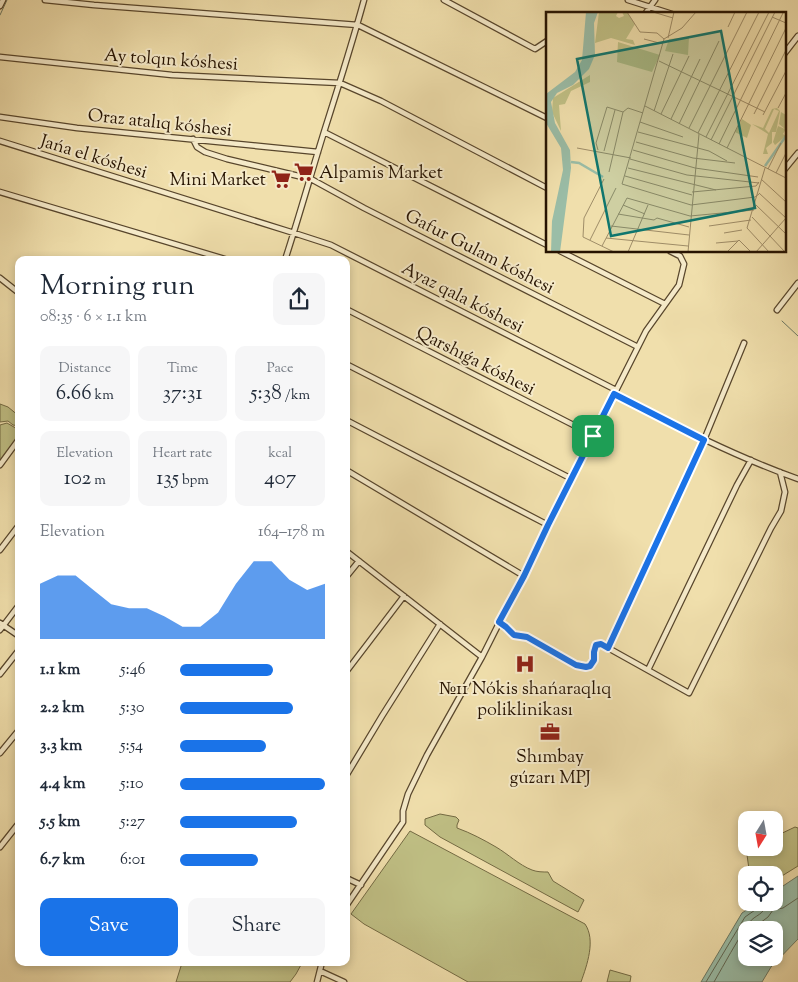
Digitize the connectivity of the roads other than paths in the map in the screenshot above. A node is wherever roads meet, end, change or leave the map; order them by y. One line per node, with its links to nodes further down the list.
1 (4, 0): 7 (street)
2 (46, 0): 11 (street)
3 (364, 0): 11 (street)
4 (444, 0): 13 (street)
5 (628, 0): 8 (street)
6 (655, 0): 8 (street)
7 (0, 6)
8 (650, 7): 9 (street); 10 (street)
9 (646, 12)
10 (666, 12)
11 (358, 24): 16 (street); 18 (street)
12 (798, 36): 14 (street)
13 (546, 42)
14 (786, 50)
15 (0, 57): 16 (street, Ay tolqın kóshesi)
16 (340, 83): 19 (street); 26 (street)
17 (0, 117): 20 (street, Oraz atalıq kóshesi)
18 (546, 118)
19 (324, 132): 22 (street); 29 (street)
20 (193, 139): 22 (street, Oraz atalıq kóshesi); 25 (street, Gafur Gulam kóshesi)
21 (0, 140): 28 (street, Jańa el kóshesi)
22 (318, 152): 25 (street)
23 (798, 153): 24 (street)
24 (786, 168)
25 (311, 179): 28 (street); 41 (street, Gafur Gulam kóshesi)
26 (546, 187)
27 (0, 192): 32 (street)
28 (294, 233): 33 (street); 43 (street, Ayaz qala kóshesi)
29 (546, 244)
30 (562, 252): 37 (street)
31 (672, 252): 37 (street)
32 (215, 256)
33 (286, 256)
34 (0, 278): 36 (street)
35 (798, 283): 38 (street)
36 (15, 290)
37 (665, 304): 41 (street)
38 (777, 310)
39 (350, 312): 45 (street, Qarshıǵa kóshesi)
40 (744, 343): 46 (street)
41 (638, 347): 43 (street)
42 (350, 366): 52 (street)
43 (615, 392): 45 (street); 46 (street, Ayaz qala kóshesi)
44 (350, 422): 54 (street)
45 (593, 436): 52 (street)
46 (704, 440): 48 (street, Ayaz qala kóshesi); 68 (street)
47 (15, 445): 49 (street)
48 (751, 460): 51 (street, Ayaz qala kóshesi); 72 (street)
49 (0, 465)
50 (350, 472): 60 (street)
51 (780, 472): 53 (street, Ayaz qala kóshesi); 72 (street)
52 (572, 478): 54 (street)
53 (798, 479)
54 (548, 525): 60 (street)
55 (15, 530): 56 (street)
56 (0, 550)
57 (350, 554): 58 (street)
58 (359, 561): 59 (street); 61 (street)
59 (350, 573)
60 (524, 576): 63 (street)
61 (404, 596): 65 (street); 71 (street)
62 (15, 609): 64 (street)
63 (499, 622): 68 (street); 70 (street)
64 (2, 624): 66 (street); 67 (street)
65 (440, 624): 70 (street); 76 (street)
66 (0, 630)
67 (15, 633)
68 (608, 648): 72 (street)
69 (15, 655): 73 (street)
70 (482, 657): 80 (street)
71 (350, 667)
72 (648, 670)
73 (0, 674)
74 (15, 735): 75 (street)
75 (0, 753)
76 (350, 769)
77 (15, 828): 78 (street)
78 (0, 848)
79 (350, 880): 80 (street)
80 (360, 885): 81 (street)
81 (350, 900)
82 (321, 966): 83 (street)
83 (320, 971): 84 (street); 85 (street)
84 (318, 982)
85 (344, 982)

